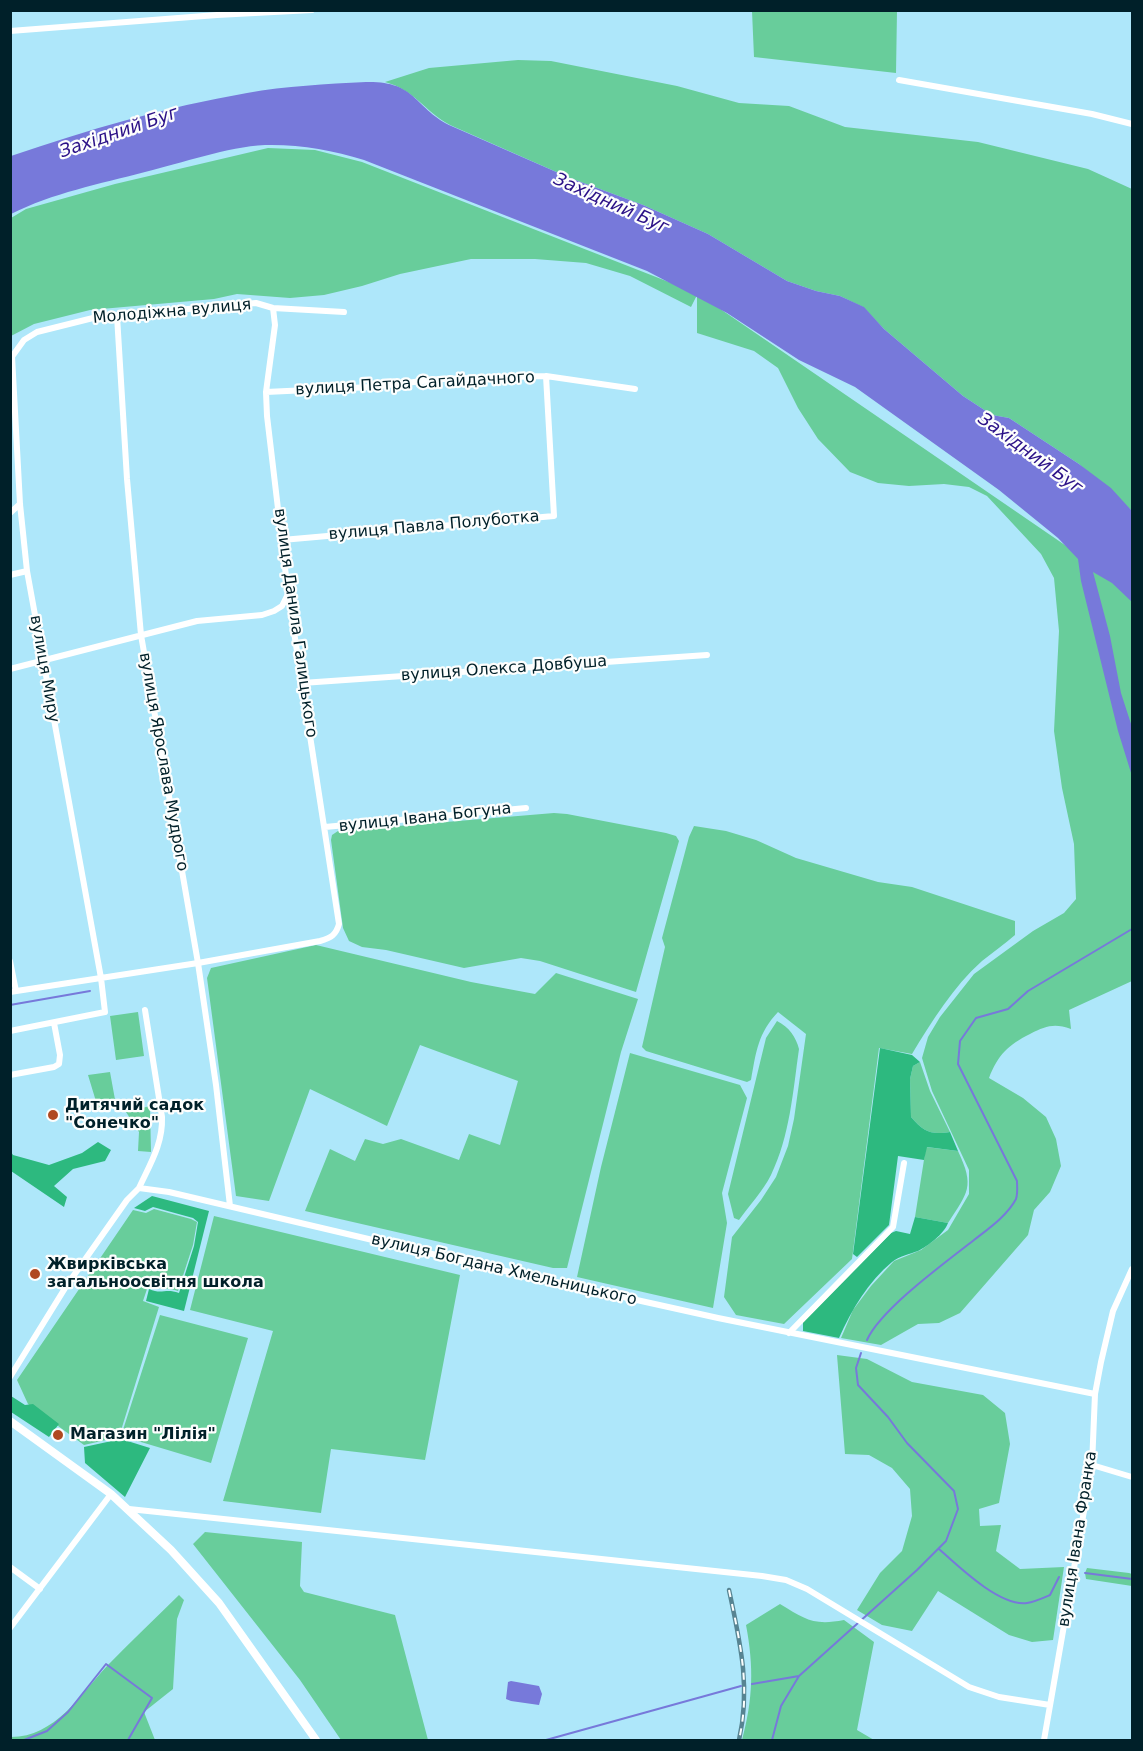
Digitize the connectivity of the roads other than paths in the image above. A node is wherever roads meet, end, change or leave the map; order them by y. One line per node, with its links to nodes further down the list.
1 (312, 10): 2 (street)
2 (10, 31)
3 (899, 80): 4 (street)
4 (1132, 124)
5 (273, 308): 6 (street, Молодіжна вулиця); 7 (street, Молодіжна вулиця); 11 (street, вулиця Данила Галицького)
6 (344, 312)
7 (117, 316): 8 (street, Молодіжна вулиця); 18 (street, вулиця Ярослава Мудрого)
8 (11, 358): 12 (street, вулиця Миру)
9 (546, 376): 10 (street, вулиця Петра Сагайдачного); 11 (street, вулиця Петра Сагайдачного); 14 (street, вулиця Павла Полуботка)
10 (635, 389)
11 (266, 392): 14 (street, вулиця Данила Галицького)
12 (20, 504): 13 (street); 15 (street, вулиця Миру)
13 (10, 513)
14 (282, 540): 17 (street, вулиця Данила Галицького)
15 (27, 571): 16 (street); 20 (street, вулиця Миру)
16 (10, 575)
17 (288, 593): 18 (street); 22 (street, вулиця Данила Галицького)
18 (141, 635): 20 (street); 26 (street, вулиця Ярослава Мудрого)
19 (707, 655): 22 (street, вулиця Олекса Довбуша)
20 (43, 661): 21 (street); 27 (street, вулиця Миру)
21 (10, 669)
22 (302, 683): 24 (street, вулиця Данила Галицького)
23 (526, 808): 24 (street, вулиця Івана Богуна)
24 (325, 827): 26 (street, вулиця Данила Галицького)
25 (10, 962): 28 (street)
26 (198, 963): 27 (street); 35 (street, вулиця Ярослава Мудрого)
27 (101, 978): 28 (street); 30 (street, вулиця Миру)
28 (13, 992)
29 (145, 1010): 34 (street)
30 (54, 1023): 31 (street); 32 (street)
31 (10, 1031)
32 (10, 1076)
33 (904, 1163): 37 (street)
34 (139, 1188): 35 (street, вулиця Богдана Хмельницького); 38 (street)
35 (230, 1206): 37 (street, вулиця Богдана Хмельницького)
36 (1132, 1269): 39 (street, вулиця Івана Франка)
37 (789, 1333): 39 (street, вулиця Богдана Хмельницького)
38 (10, 1377)
39 (1095, 1394): 41 (street, вулиця Івана Франка)
40 (10, 1421): 43 (street)
41 (1092, 1465): 42 (street); 48 (street, вулиця Івана Франка)
42 (1132, 1477)
43 (111, 1494): 44 (street); 46 (street)
44 (129, 1509): 48 (street); 49 (street)
45 (10, 1568): 46 (street)
46 (40, 1589): 47 (street)
47 (10, 1628)
48 (1050, 1705): 50 (street, вулиця Івана Франка)
49 (316, 1740)
50 (1044, 1740)

